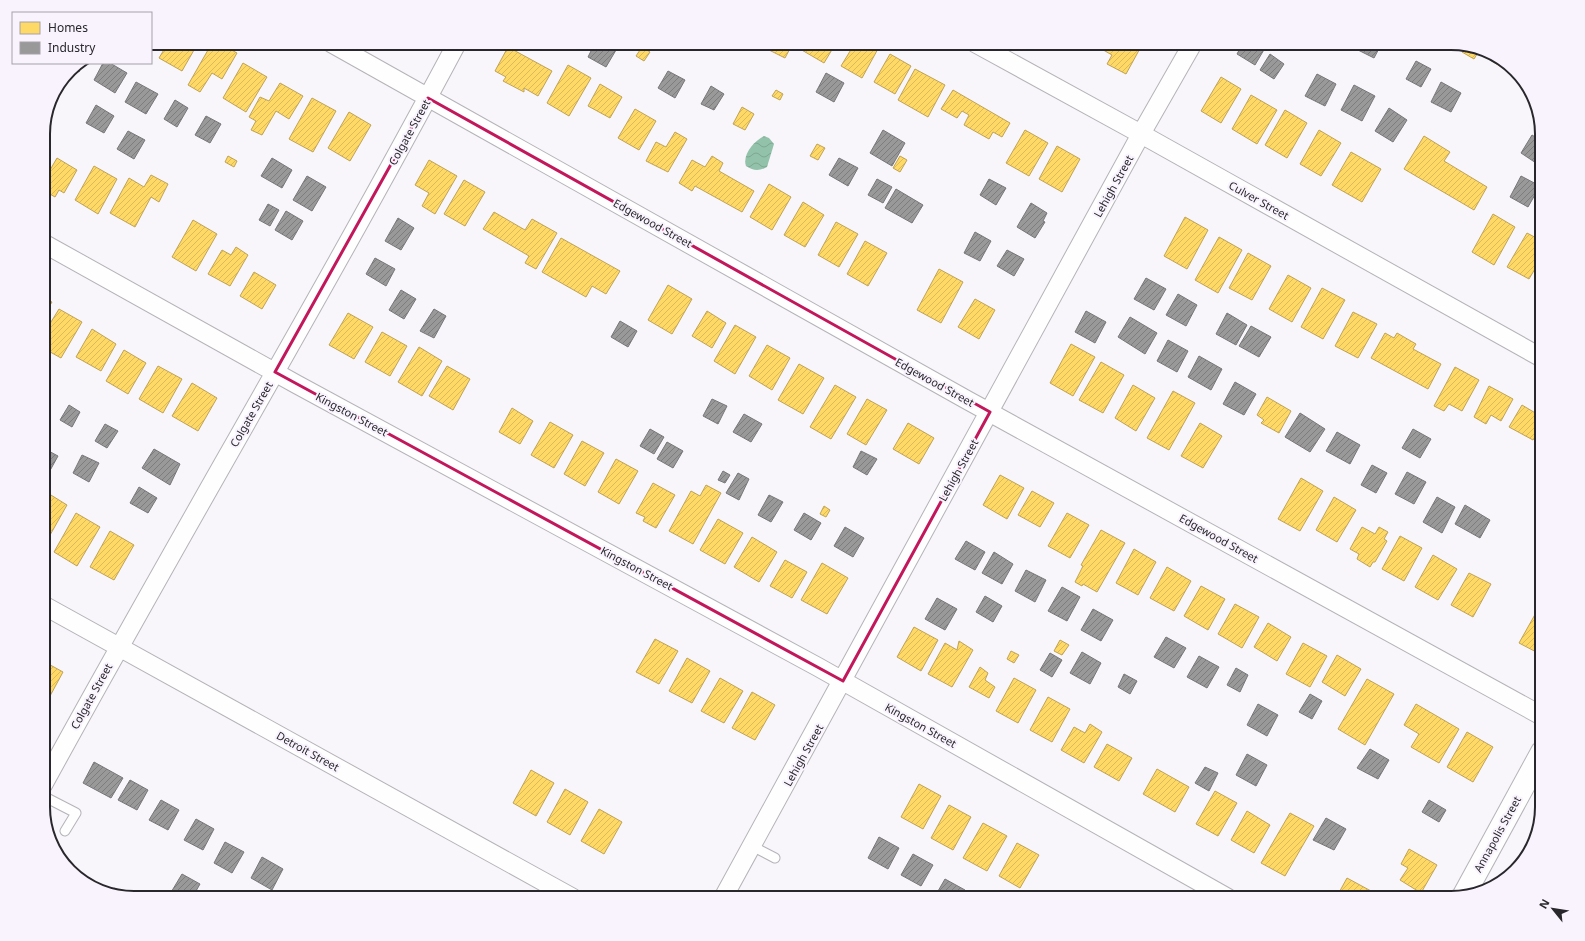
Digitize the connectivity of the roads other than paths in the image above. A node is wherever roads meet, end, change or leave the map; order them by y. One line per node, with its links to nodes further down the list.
1 (343, 50): 5 (street, Edgewood Street)
2 (453, 50): 5 (street, Colgate Street)
3 (988, 50): 6 (street, Culver Street)
4 (1189, 50): 6 (street, Lehigh Street)
5 (428, 98): 9 (street, Colgate Street); 10 (street, Edgewood Street)
6 (1141, 134): 8 (street, Culver Street); 10 (street, Lehigh Street)
7 (50, 248): 9 (street, Kingston Street)
8 (1535, 354)
9 (275, 372): 12 (street, Colgate Street); 13 (street, Kingston Street)
10 (990, 412): 13 (street, Lehigh Street); 14 (street, Edgewood Street)
11 (50, 609): 12 (street, Detroit Street)
12 (119, 647): 16 (street, Colgate Street); 22 (street, Detroit Street)
13 (843, 681): 19 (street, Lehigh Street); 24 (street, Kingston Street)
14 (1535, 712)
15 (1535, 765): 21 (street, Annapolis Street)
16 (50, 772)
17 (50, 800): 18 (lane)
18 (65, 831)
19 (752, 846): 20 (lane); 23 (street, Lehigh Street)
20 (775, 858)
21 (1467, 889)
22 (560, 891)
23 (727, 891)
24 (1216, 891)

